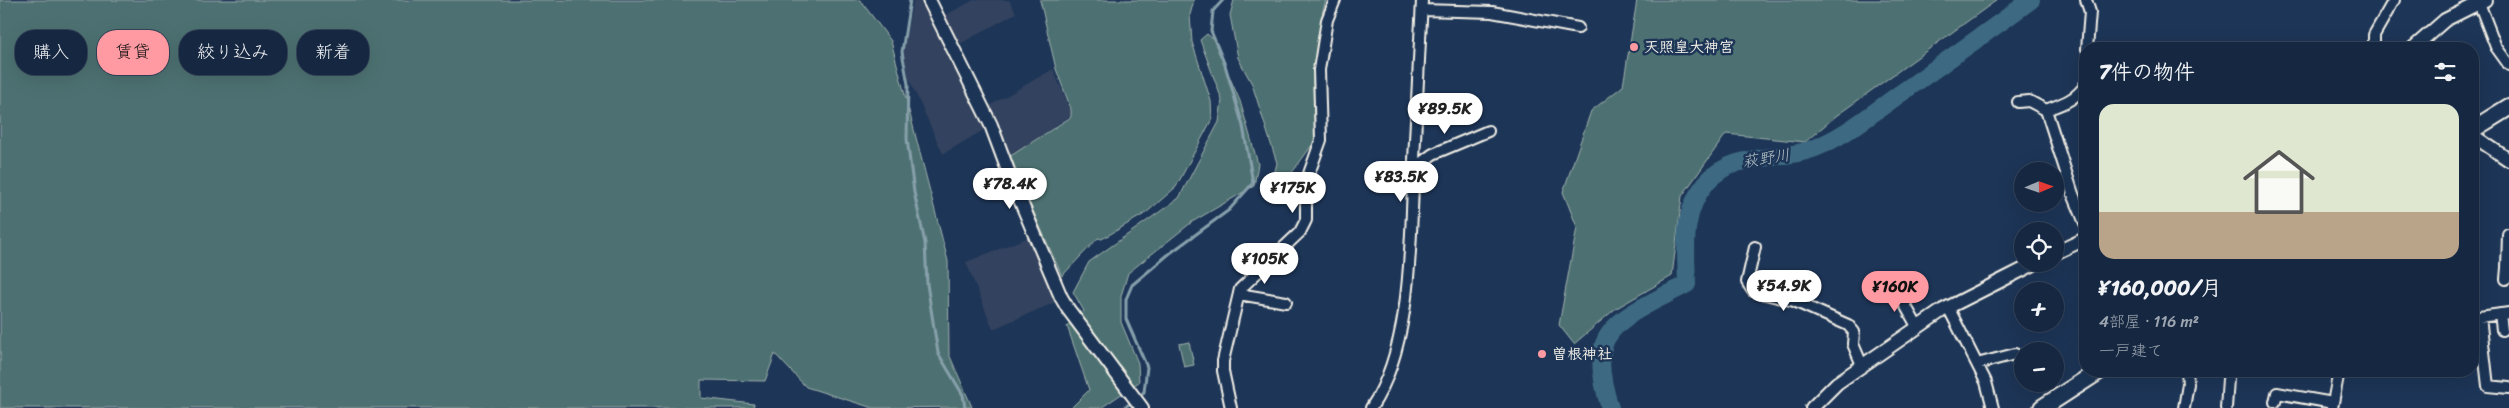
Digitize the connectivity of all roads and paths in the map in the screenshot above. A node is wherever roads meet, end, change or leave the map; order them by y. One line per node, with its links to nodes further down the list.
1 (929, 0): 46 (street)
2 (1335, 0): 29 (street)
3 (2086, 0): 8 (street)
4 (2394, 0): 9 (street)
5 (2482, 2): 10 (street); 11 (street)
6 (1422, 5): 7 (street); 20 (street)
7 (1578, 28)
8 (2088, 42)
9 (2374, 42)
10 (2420, 42)
11 (2509, 65)
12 (2079, 94): 15 (street)
13 (2018, 102): 15 (street)
14 (2509, 108): 16 (highway)
15 (2046, 110): 21 (street)
16 (2479, 126)
17 (1488, 131): 20 (street)
18 (2479, 140): 19 (street)
19 (2509, 160)
20 (1414, 168): 49 (street)
21 (2079, 208)
22 (2508, 237): 27 (street)
23 (2079, 242): 25 (street)
24 (1755, 248): 39 (street)
25 (2064, 249)
26 (2018, 272): 31 (street)
27 (2508, 272)
28 (1895, 287): 34 (street)
29 (1239, 294): 30 (street); 48 (street)
30 (1286, 302)
31 (1948, 307): 34 (street); 38 (street)
32 (2505, 314): 33 (street); 35 (street)
33 (2479, 318)
34 (1918, 328): 39 (street)
35 (2502, 330)
36 (2479, 335): 44 (street)
37 (2014, 354): 38 (street)
38 (1977, 364): 51 (street)
39 (1862, 365): 50 (street)
40 (2090, 377): 52 (highway)
41 (2187, 377): 53 (street)
42 (2338, 377): 47 (street)
43 (2229, 385): 54 (street)
44 (2509, 388)
45 (2276, 394): 47 (street)
46 (1138, 402)
47 (2332, 405)
48 (1232, 408)
49 (1371, 408)
50 (1812, 408)
51 (1993, 408)
52 (2042, 408)
53 (2184, 408)
54 (2226, 408)

